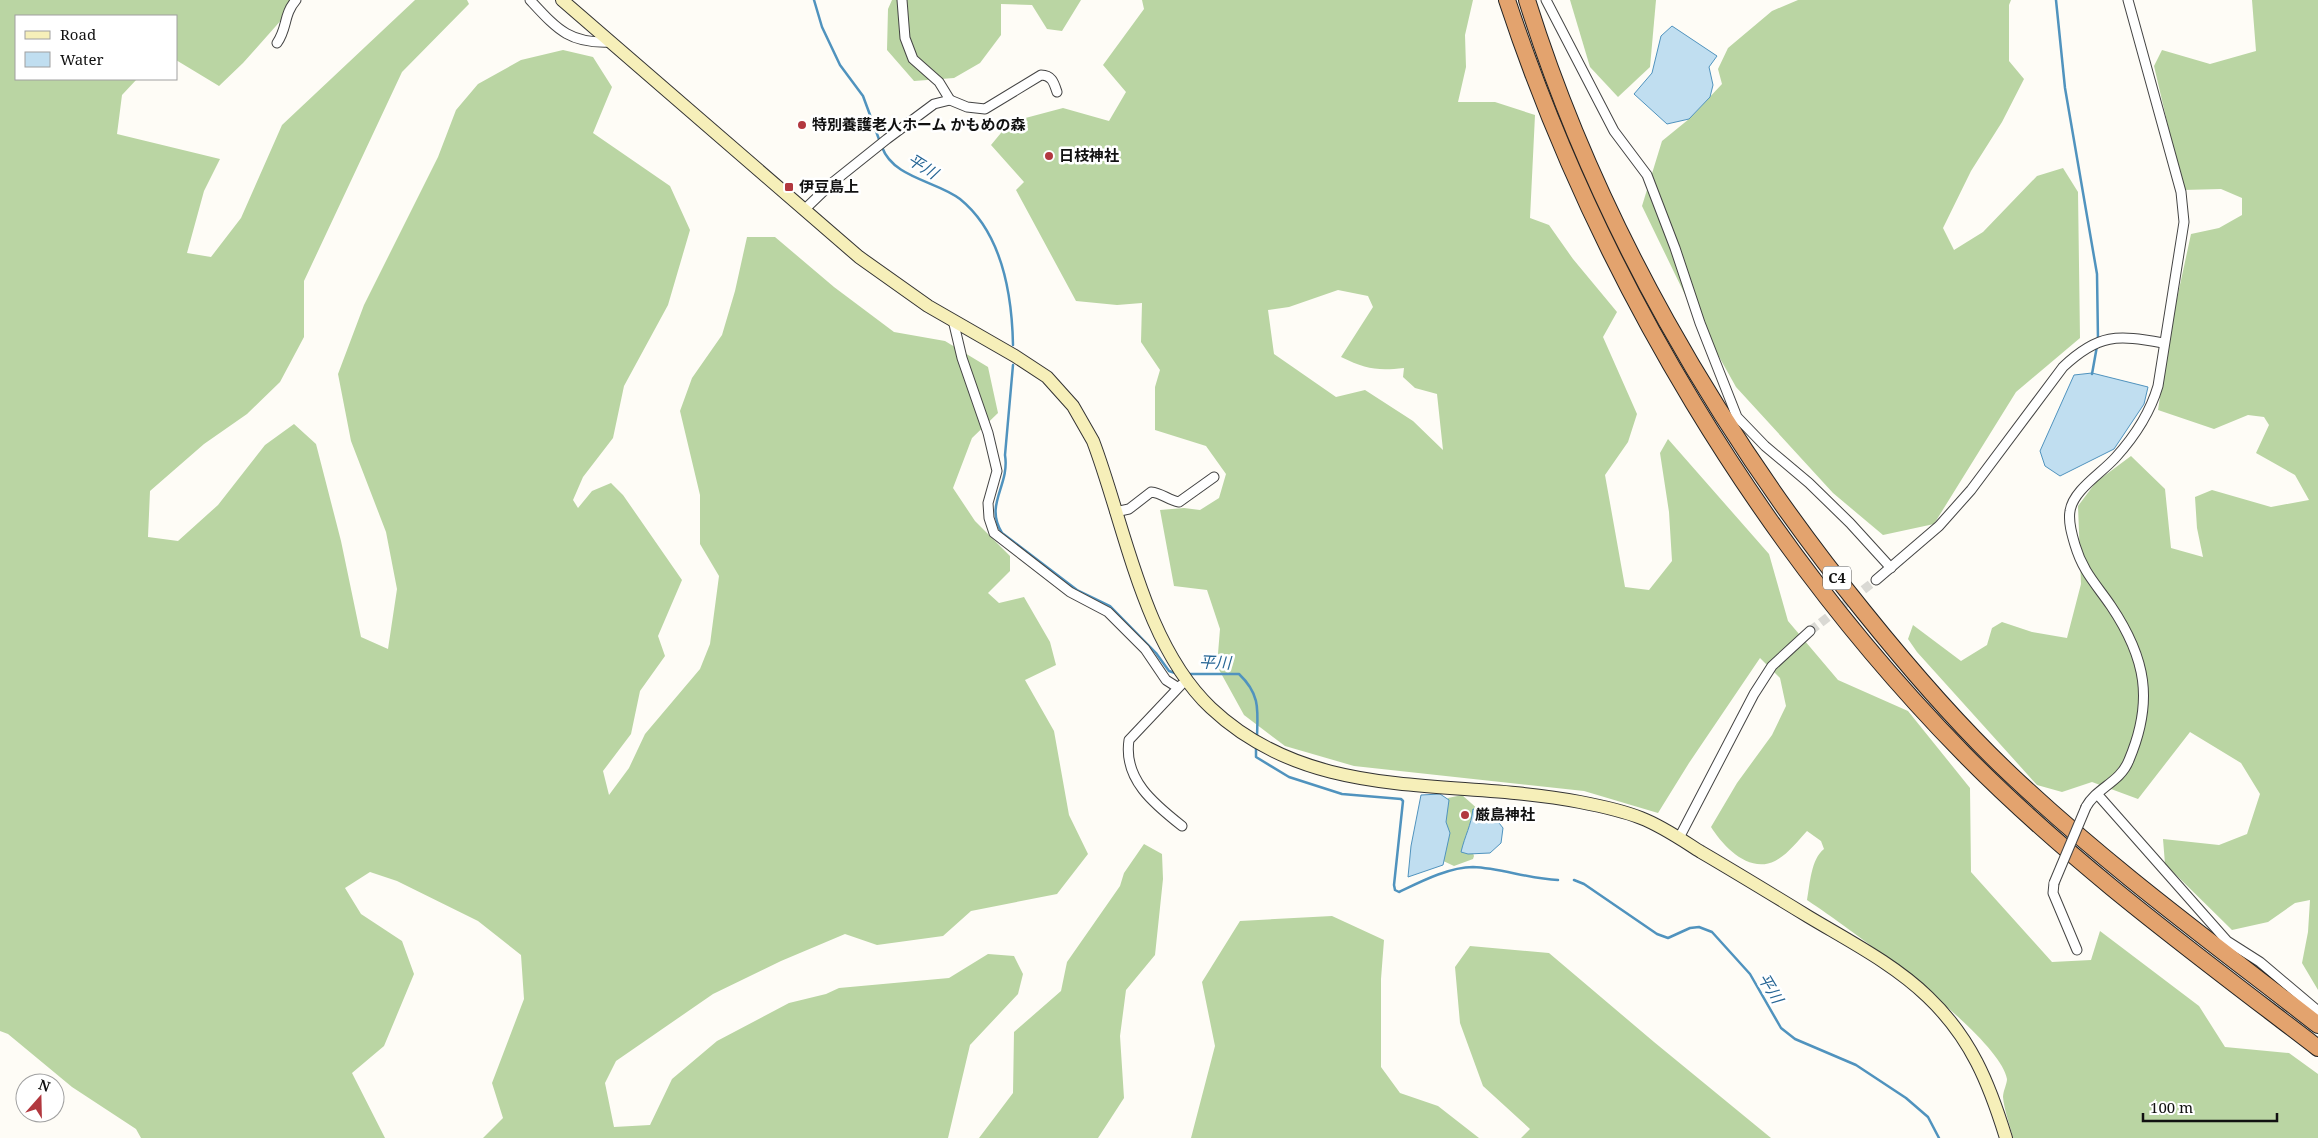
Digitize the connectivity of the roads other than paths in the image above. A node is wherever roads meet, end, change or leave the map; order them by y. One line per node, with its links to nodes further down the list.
1 (296, 0): 11 (street)
2 (530, 0): 10 (street)
3 (562, 0): 10 (street)
4 (902, 0): 14 (street)
5 (1500, 0): 12 (highway)
6 (1507, 0): 12 (highway, C4)
7 (1526, 0): 29 (highway, C4)
8 (1546, 0): 20 (street)
9 (2128, 0): 17 (street)
10 (610, 42): 15 (street)
11 (277, 43)
12 (1527, 61): 30 (highway, C4)
13 (1057, 92): 14 (street)
14 (950, 100): 15 (street)
15 (804, 210): 16 (street)
16 (953, 320): 19 (street); 23 (street)
17 (2163, 343): 20 (street); 24 (street)
18 (1214, 477): 19 (street)
19 (1115, 512): 23 (street)
20 (1891, 568): 21 (street)
21 (1876, 580)
22 (1810, 631): 26 (street)
23 (1183, 679): 25 (street); 26 (street)
24 (2098, 795): 27 (street, bridge); 28 (street)
25 (1182, 826)
26 (1679, 838): 31 (street)
27 (2077, 950)
28 (2318, 1011)
29 (2318, 1025)
30 (2318, 1048)
31 (2006, 1138)

